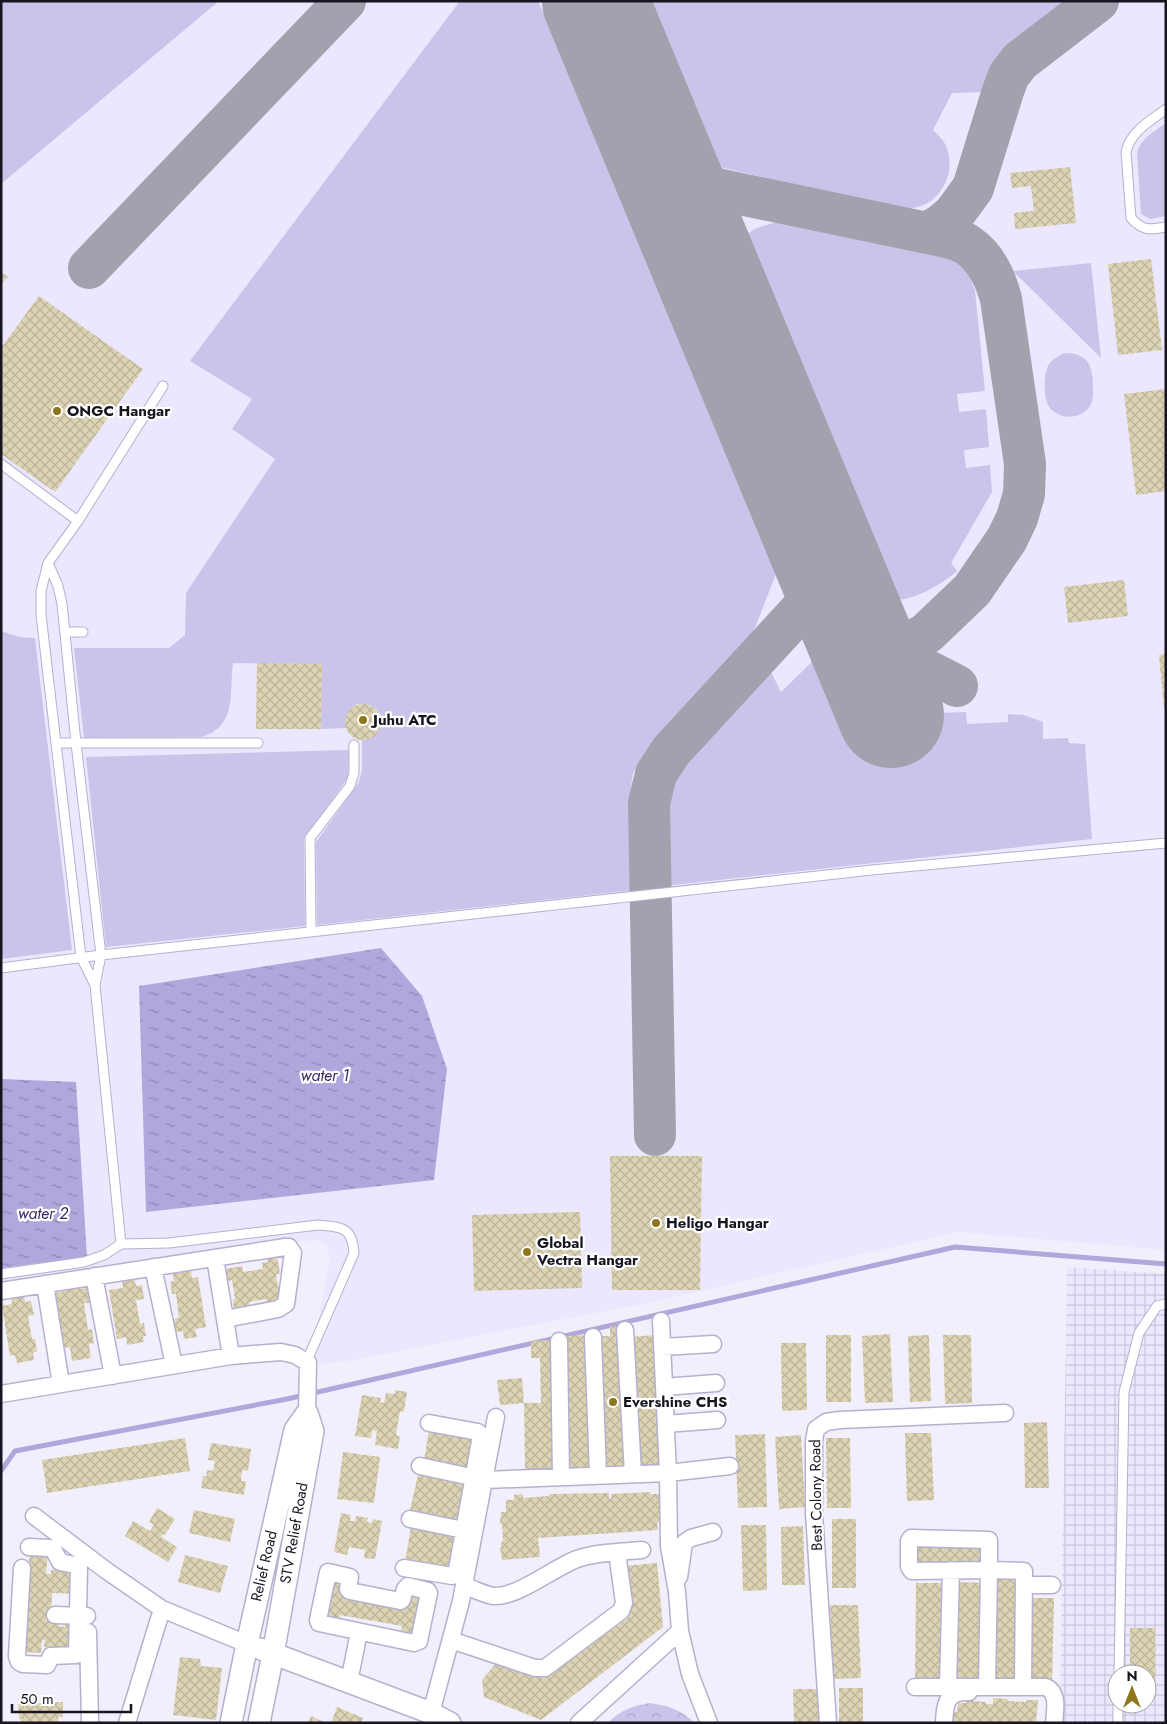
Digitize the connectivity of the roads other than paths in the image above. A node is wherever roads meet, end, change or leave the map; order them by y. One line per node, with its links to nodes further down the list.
1 (1166, 109): 2 (lane)
2 (1166, 227)
3 (163, 386): 5 (lane)
4 (1, 464): 5 (lane)
5 (78, 521): 6 (lane)
6 (48, 563): 7 (lane); 9 (lane)
7 (65, 632): 8 (lane); 10 (lane)
8 (83, 632)
9 (56, 743): 10 (lane); 16 (lane)
10 (76, 743): 11 (lane); 15 (lane)
11 (258, 744)
12 (354, 744): 14 (lane)
13 (1166, 843): 14 (lane)
14 (311, 932): 15 (lane)
15 (101, 955): 16 (lane); 18 (lane)
16 (81, 957): 17 (lane); 18 (lane)
17 (1, 968)
18 (95, 985): 19 (lane)
19 (121, 1244): 22 (lane); 36 (lane)
20 (215, 1258): 21 (street); 27 (street); 27 (street)
21 (153, 1267): 23 (street); 35 (street)
22 (1, 1274)
23 (94, 1276): 24 (street); 37 (street)
24 (45, 1284): 25 (street); 39 (street)
25 (1, 1291)
26 (1166, 1304): 82 (lane)
27 (225, 1319): 34 (street)
28 (661, 1321): 33 (street)
29 (625, 1330): 51 (street)
30 (593, 1337): 52 (street)
31 (559, 1341): 53 (street)
32 (713, 1344): 33 (street)
33 (662, 1347): 40 (street)
34 (230, 1356): 35 (street); 36 (street)
35 (174, 1365): 37 (street)
36 (309, 1367): 42 (street)
37 (113, 1376): 39 (street)
38 (716, 1383): 40 (street)
39 (61, 1384): 41 (street)
40 (664, 1387): 47 (street)
41 (1, 1394)
42 (308, 1410): 55 (street, Relief Road); 56 (street, STV Relief Road)
43 (1005, 1413): 96 (street, Best Colony Road)
44 (496, 1417): 54 (street)
45 (716, 1420): 47 (street)
46 (429, 1423): 54 (street)
47 (666, 1424): 50 (street)
48 (420, 1466): 54 (street)
49 (730, 1466): 50 (street)
50 (668, 1473): 51 (street); 72 (street)
51 (633, 1474): 52 (street)
52 (598, 1475): 53 (street)
53 (561, 1477): 54 (street)
54 (480, 1478): 59 (street)
55 (279, 1500): 56 (street); 79 (street, Relief Road)
56 (300, 1503): 81 (street, STV Relief Road)
57 (34, 1516): 63 (street)
58 (410, 1519): 59 (street)
59 (470, 1531): 66 (street); 71 (street)
60 (713, 1532): 72 (street)
61 (29, 1547): 75 (street)
62 (642, 1550): 64 (street)
63 (86, 1555): 73 (street); 75 (street)
64 (615, 1556): 71 (street); 78 (street)
65 (22, 1568): 75 (street)
66 (404, 1568)
67 (951, 1570): 68 (street); 68 (street); 85 (street)
68 (988, 1570): 69 (street); 86 (street)
69 (1024, 1585): 70 (street); 87 (street)
70 (1052, 1585)
71 (464, 1586): 78 (street)
72 (677, 1592): 76 (street)
73 (162, 1609): 79 (street); 90 (street)
74 (55, 1615): 75 (street)
75 (83, 1616): 89 (street)
76 (680, 1631): 94 (street); 95 (street)
77 (359, 1632): 77 (street); 83 (street)
78 (451, 1637): 80 (street); 88 (street)
79 (247, 1644): 81 (street); 91 (street, Relief Road)
80 (492, 1646)
81 (273, 1654): 83 (street); 92 (street)
82 (1119, 1664)
83 (349, 1682): 88 (street)
84 (915, 1687): 85 (street)
85 (948, 1687): 86 (street)
86 (987, 1687): 87 (street)
87 (1023, 1687): 99 (street)
88 (431, 1713): 93 (street)
89 (90, 1723)
90 (127, 1723)
91 (231, 1723)
92 (259, 1723)
93 (450, 1723)
94 (579, 1723)
95 (709, 1723)
96 (828, 1723)
97 (944, 1723): 98 (street)
98 (1046, 1723)
99 (1054, 1723)

